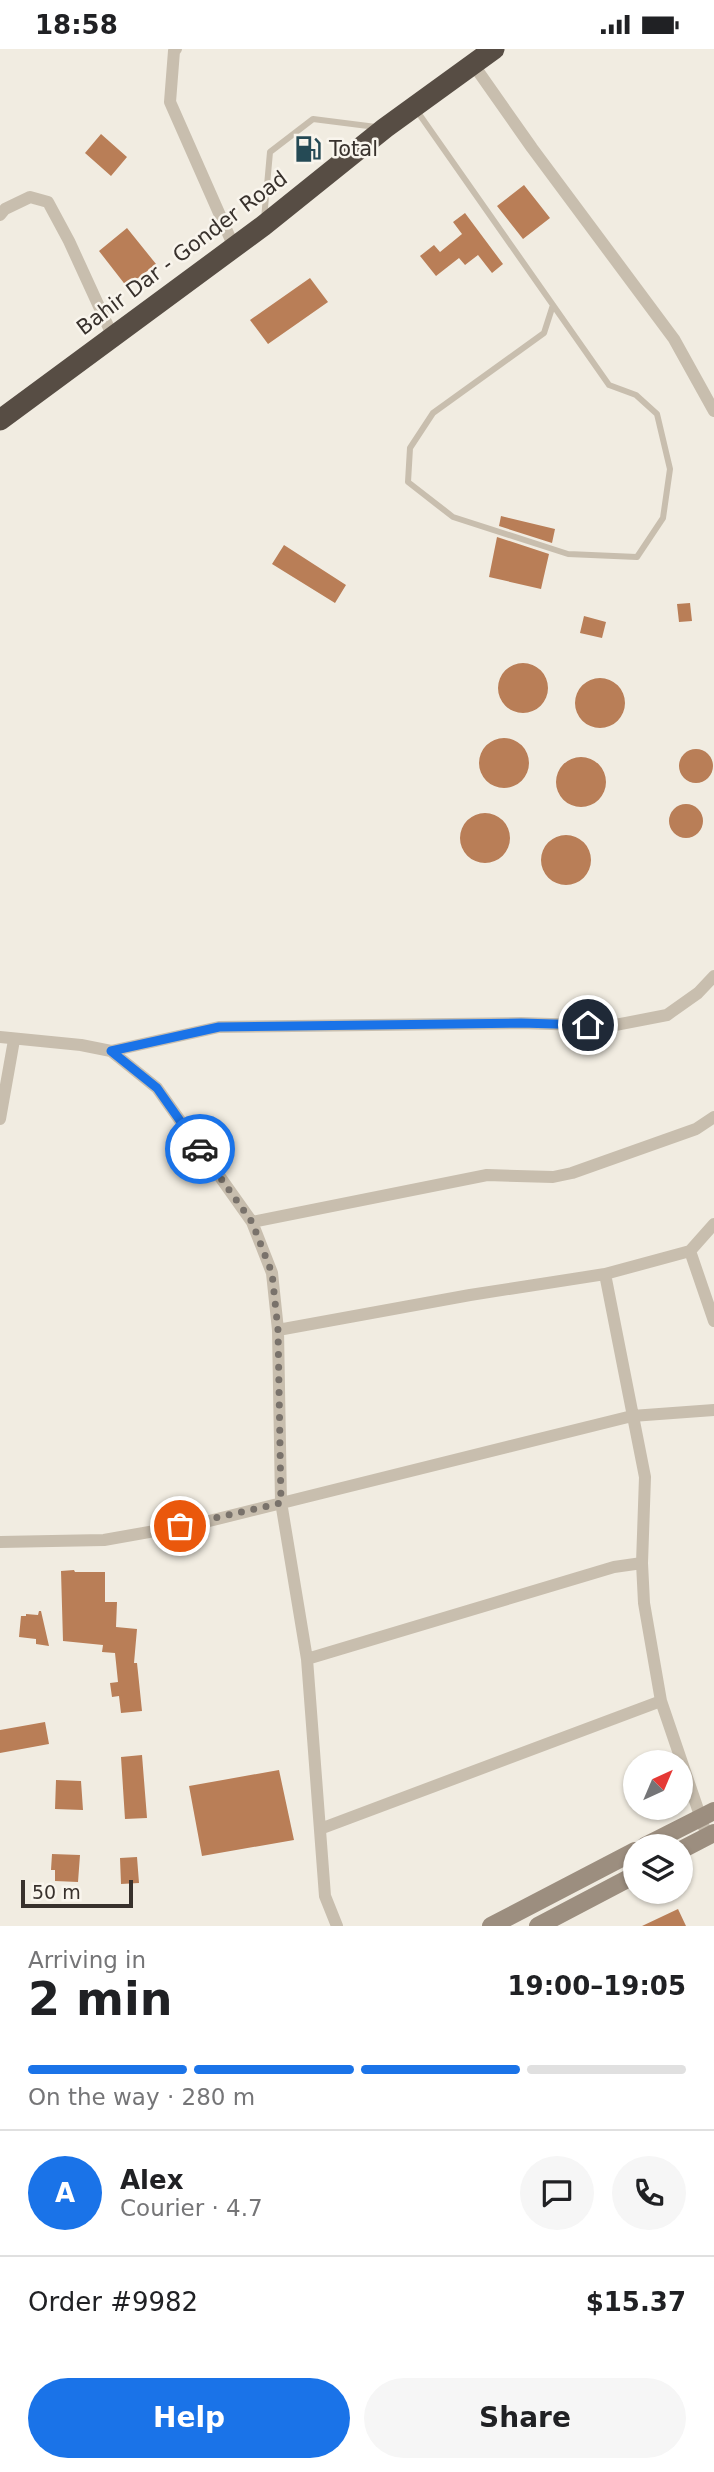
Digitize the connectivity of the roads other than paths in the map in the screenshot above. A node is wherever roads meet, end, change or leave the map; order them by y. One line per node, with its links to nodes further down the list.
1 (176, 49): 8 (street)
2 (494, 49): 3 (highway, Bahir Dar - Gonder Road)
3 (473, 64): 4 (highway, Bahir Dar - Gonder Road); 11 (street)
4 (414, 107): 5 (highway, Bahir Dar - Gonder Road); 9 (lane)
5 (385, 128): 7 (highway, Bahir Dar - Gonder Road); 7 (lane)
6 (0, 215): 10 (street)
7 (263, 226): 8 (highway, Bahir Dar - Gonder Road)
8 (234, 247): 10 (highway, Bahir Dar - Gonder Road)
9 (553, 305): 9 (lane)
10 (113, 337): 12 (highway, Bahir Dar - Gonder Road)
11 (714, 411)
12 (0, 420)
13 (714, 976): 16 (street)
14 (0, 1037): 15 (street)
15 (14, 1040): 16 (street); 18 (street)
16 (111, 1051): 19 (street)
17 (714, 1117): 19 (street)
18 (0, 1119)
19 (252, 1222): 24 (street)
20 (714, 1224): 21 (street)
21 (690, 1251): 22 (street); 23 (street)
22 (605, 1275): 24 (street); 26 (street)
23 (714, 1321)
24 (278, 1330): 27 (street)
25 (714, 1409): 26 (street)
26 (632, 1416): 27 (street); 29 (street)
27 (281, 1503): 28 (street); 30 (street)
28 (0, 1542)
29 (642, 1563): 30 (street); 31 (street)
30 (307, 1659): 33 (street)
31 (661, 1701): 32 (street); 33 (street)
32 (707, 1814): 34 (street); 35 (street)
33 (320, 1829): 39 (street)
34 (668, 1834)
35 (711, 1835): 36 (street)
36 (693, 1844)
37 (623, 1857): 40 (street)
38 (623, 1881): 41 (street)
39 (337, 1926)
40 (491, 1926)
41 (538, 1926)

